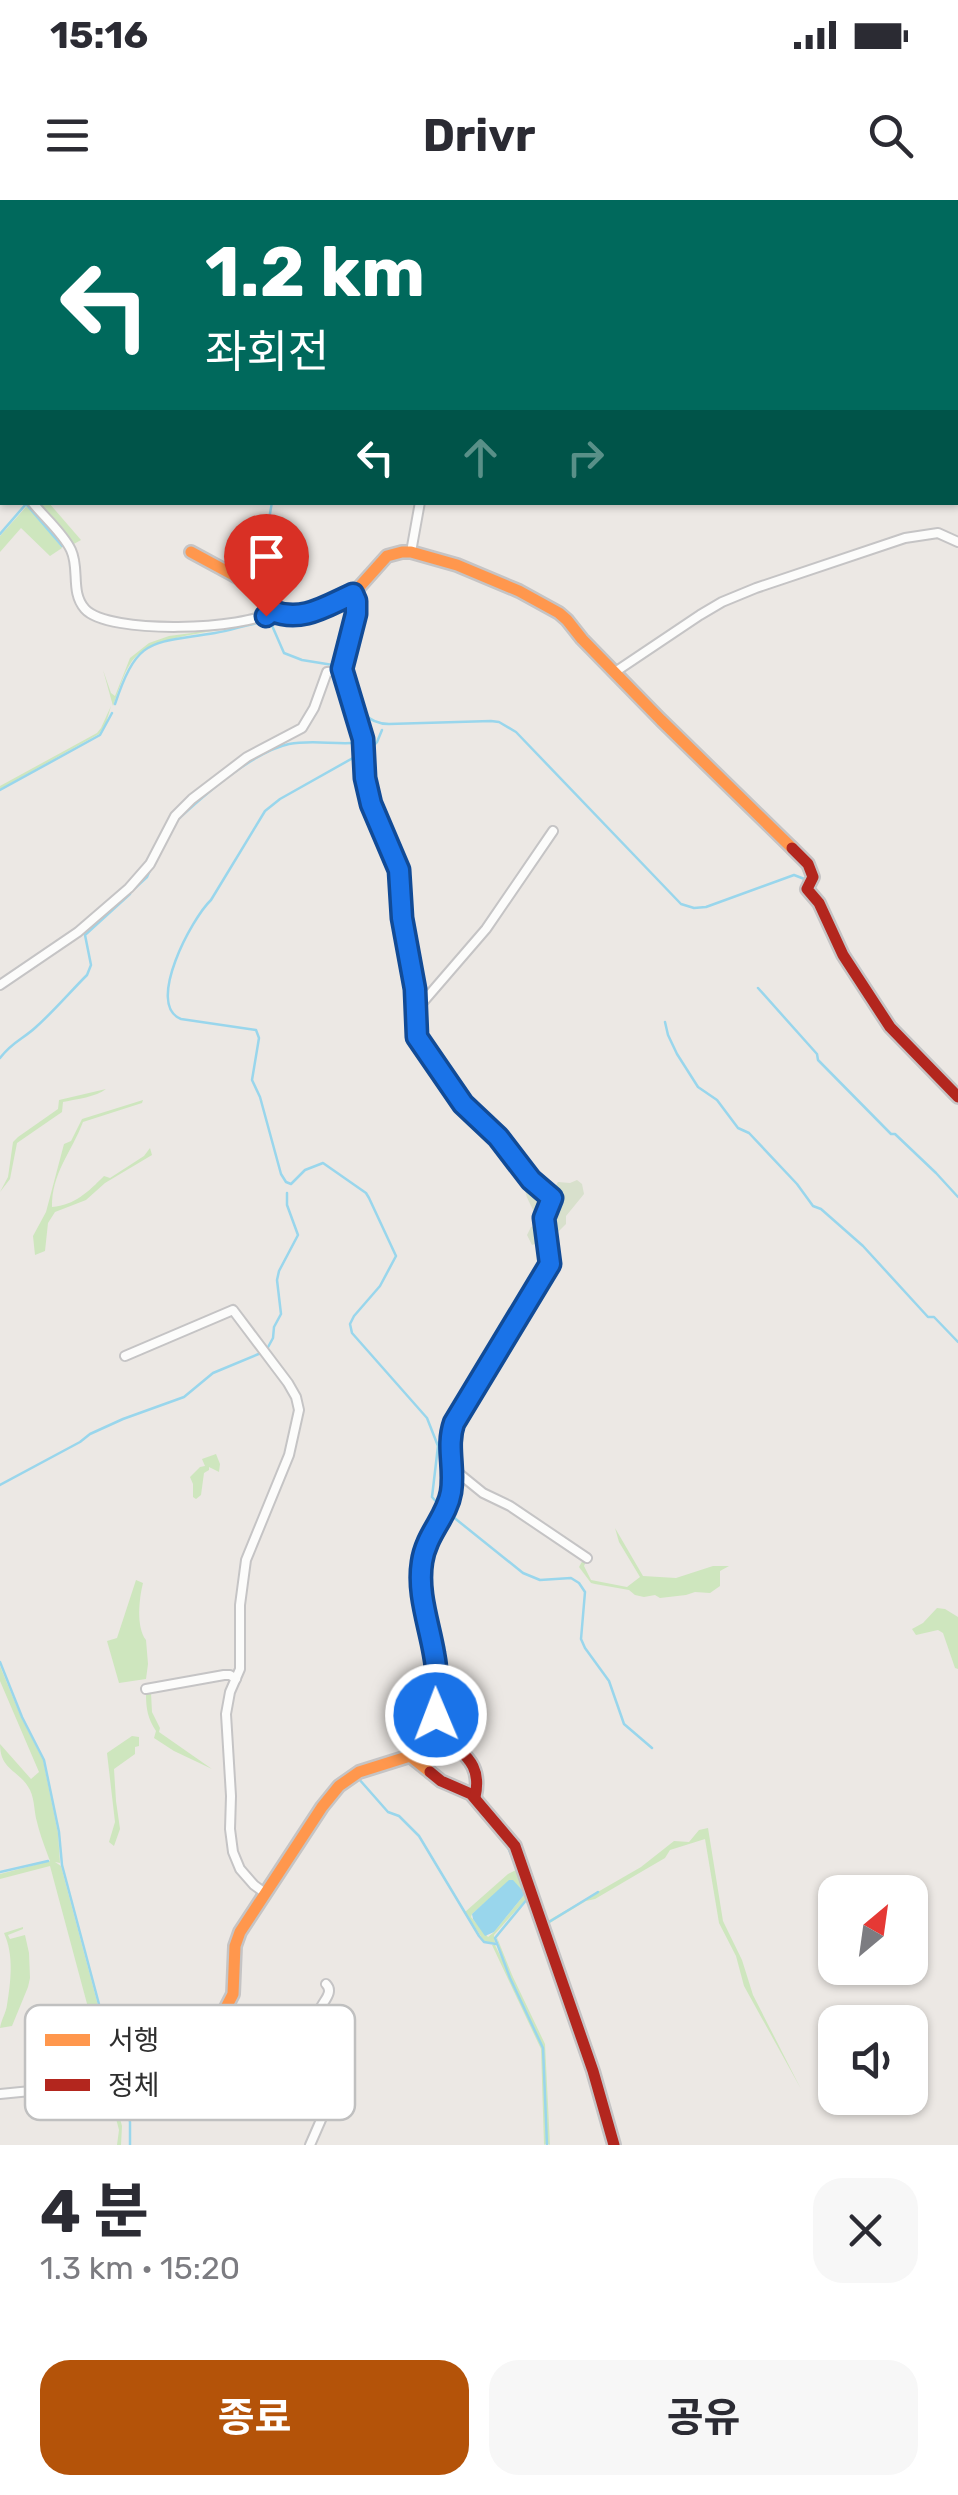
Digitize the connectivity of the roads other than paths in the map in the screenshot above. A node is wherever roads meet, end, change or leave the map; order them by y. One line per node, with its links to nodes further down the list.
1 (34, 505): 7 (street)
2 (419, 505): 5 (street)
3 (958, 542): 9 (street)
4 (190, 552): 7 (street)
5 (411, 552): 6 (street); 9 (street)
6 (353, 594): 7 (street); 8 (street)
7 (272, 611)
8 (342, 669): 11 (street); 12 (street)
9 (615, 672): 13 (street)
10 (553, 831): 12 (street)
11 (0, 985)
12 (417, 1008): 15 (street)
13 (958, 1097)
14 (125, 1356): 17 (street)
15 (451, 1468): 16 (street); 19 (street)
16 (587, 1558)
17 (236, 1679): 18 (street); 20 (street)
18 (146, 1689)
19 (475, 1797): 20 (street); 28 (street)
20 (265, 1893): 22 (street)
21 (326, 1984): 23 (street)
22 (227, 2005)
23 (322, 2005)
24 (25, 2092): 25 (street)
25 (0, 2094)
26 (321, 2120): 27 (street)
27 (310, 2145)
28 (614, 2145)

